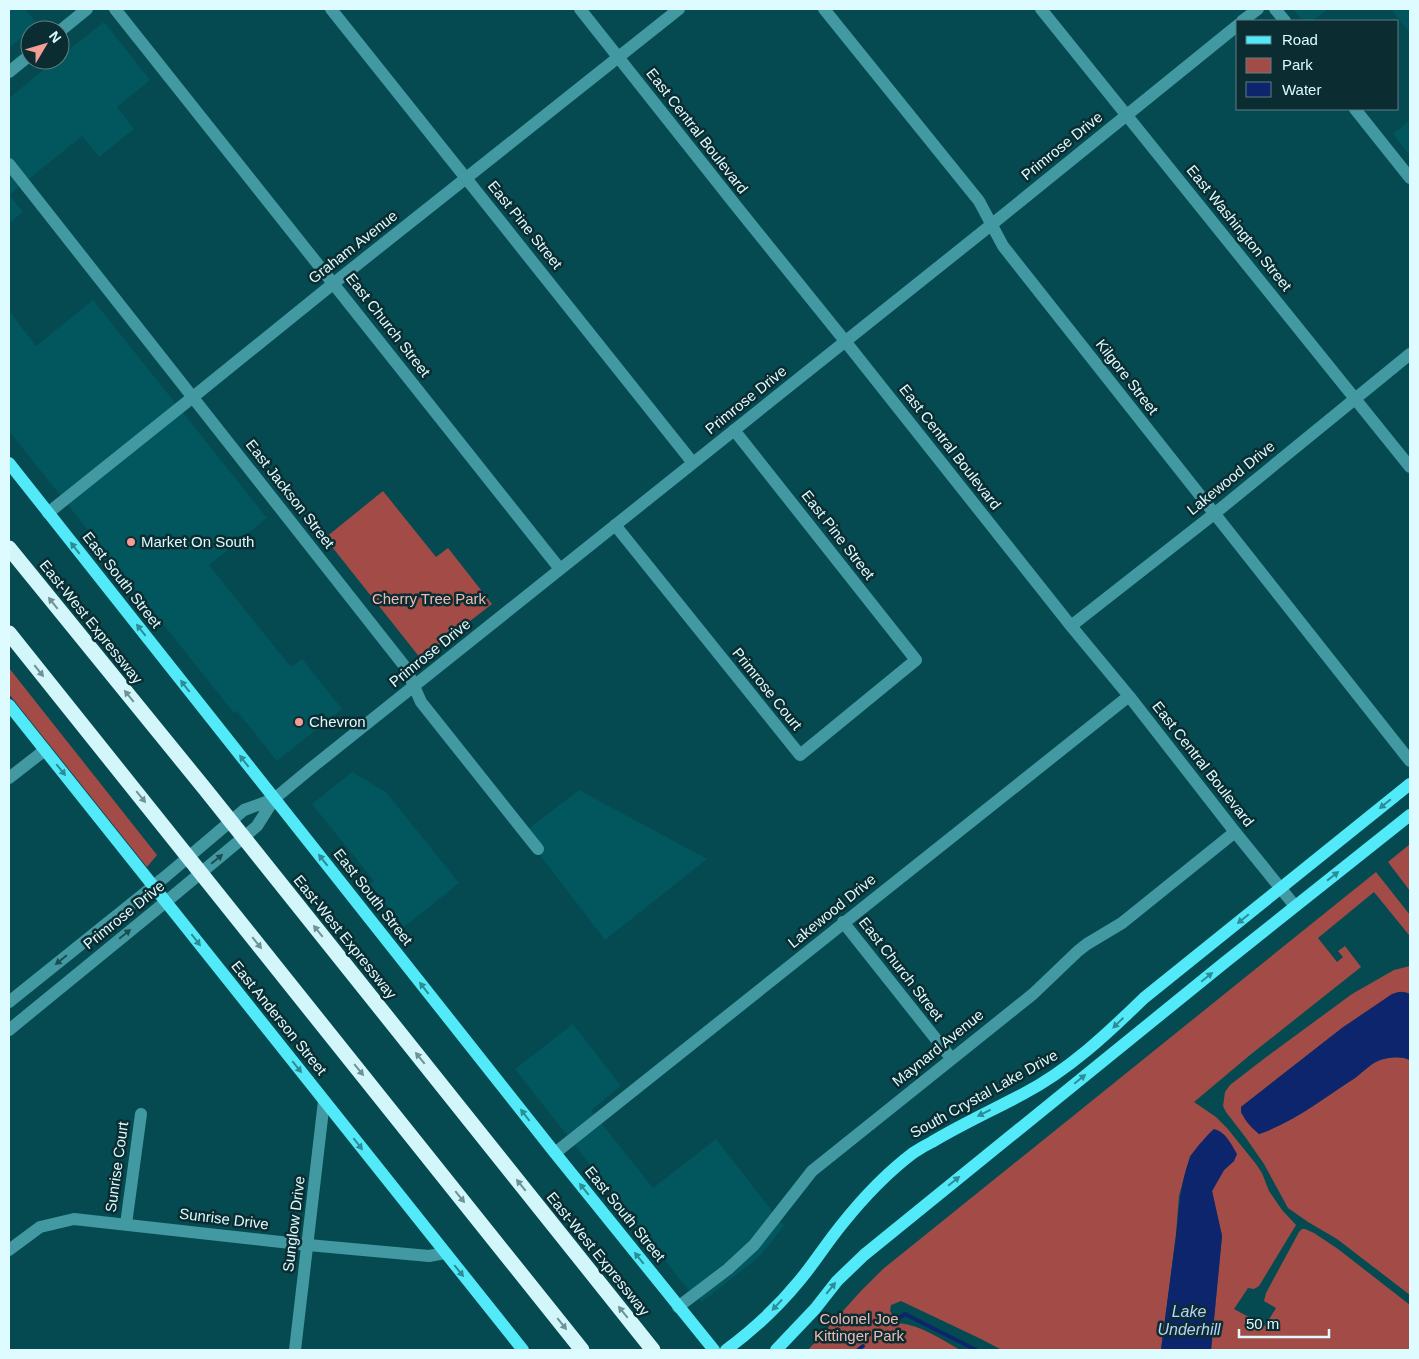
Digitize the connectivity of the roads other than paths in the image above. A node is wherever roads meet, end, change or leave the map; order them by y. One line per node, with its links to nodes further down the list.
1 (87, 9): 12 (street)
2 (115, 9): 23 (street, East Church Street)
3 (331, 9): 20 (street, East Pine Street)
4 (580, 9): 14 (street, East Central Boulevard)
5 (679, 9): 14 (street, Graham Avenue)
6 (824, 9): 22 (street, Kilgore Street)
7 (1042, 9): 18 (street, East Washington Street)
8 (1258, 9): 10 (street)
9 (1275, 9): 11 (street)
10 (1243, 20)
11 (1284, 20)
12 (70, 23)
13 (1236, 27): 18 (street, Primrose Drive)
14 (619, 58): 20 (street, Graham Avenue); 24 (street, East Central Boulevard)
15 (20, 63): 16 (street)
16 (9, 72)
17 (1356, 110): 21 (street)
18 (1127, 114): 22 (street, Primrose Drive); 27 (street, East Washington Street)
19 (9, 164): 26 (street, East Jackson Street)
20 (467, 178): 23 (street, Graham Avenue); 30 (street, East Pine Street)
21 (1410, 178)
22 (991, 225): 24 (street, Primrose Drive); 33 (street, Kilgore Street)
23 (334, 283): 26 (street, Graham Avenue); 36 (street, East Church Street)
24 (845, 341): 28 (street, Primrose Drive); 37 (street, East Central Boulevard)
25 (1410, 354): 27 (street, Lakewood Drive)
26 (193, 397): 32 (street, Graham Avenue); 40 (street, East Jackson Street)
27 (1355, 399): 31 (street, East Washington Street); 33 (street, Lakewood Drive)
28 (734, 430): 30 (street, Primrose Drive); 39 (street, East Pine Street)
29 (9, 463): 32 (main road, East South Street)
30 (693, 463): 34 (street, Primrose Drive)
31 (1410, 467)
32 (48, 513): 47 (main road, East South Street, one-way to 32)
33 (1214, 514): 37 (street, Lakewood Drive); 44 (street, Kilgore Street)
34 (615, 525): 36 (street, Primrose Drive); 39 (street, Primrose Court)
35 (9, 548): 70 (highway, East-West Expressway, one-way to 35)
36 (560, 569): 40 (street, Primrose Drive)
37 (1071, 626): 41 (street, East Central Boulevard)
38 (9, 633): 69 (highway, one-way to 69)
39 (916, 660)
40 (414, 686): 47 (street, Primrose Drive); 50 (street, East Jackson Street)
41 (1129, 696): 49 (street, East Central Boulevard); 55 (street, Lakewood Drive)
42 (9, 705): 43 (main road, East Anderson Street)
43 (45, 750): 45 (street); 51 (main road, East Anderson Street, one-way to 51)
44 (1410, 761)
45 (9, 778)
46 (1410, 784): 52 (main road, South Crystal Lake Drive, one-way to 52)
47 (274, 799): 51 (street, Primrose Drive); 53 (street, Primrose Drive, one-way to 47); 61 (main road, East South Street, one-way to 47)
48 (1410, 815): 54 (main road, one-way to 48)
49 (1235, 832): 52 (street, East Central Boulevard); 58 (street, Maynard Avenue)
50 (538, 849)
51 (153, 886): 53 (main road, East Anderson Street); 56 (street, Primrose Drive, one-way to 56)
52 (1281, 888): 54 (street, East Central Boulevard); 72 (main road, South Crystal Lake Drive, one-way to 72)
53 (166, 902): 57 (street, Primrose Drive, one-way to 53); 59 (main road, East Anderson Street, one-way to 59)
54 (1295, 906): 73 (main road, one-way to 54)
55 (844, 922): 58 (street, East Church Street); 61 (street, Lakewood Drive)
56 (9, 1002)
57 (9, 1030)
58 (951, 1058): 66 (street, Maynard Avenue)
59 (324, 1101): 63 (street, Sunglow Drive); 65 (main road, East Anderson Street, one-way to 65)
60 (141, 1114): 62 (street, Sunrise Court)
61 (555, 1153): 66 (main road, East South Street, one-way to 61)
62 (126, 1224): 63 (street, Sunrise Drive); 64 (street, Sunrise Drive)
63 (308, 1245): 65 (street, Sunrise Drive); 67 (street, Sunglow Drive)
64 (9, 1250)
65 (445, 1253): 68 (main road, East Anderson Street, one-way to 68)
66 (678, 1307): 71 (main road, East South Street)
67 (295, 1350)
68 (523, 1350)
69 (582, 1350)
70 (653, 1350)
71 (714, 1350)
72 (726, 1350)
73 (776, 1350)

